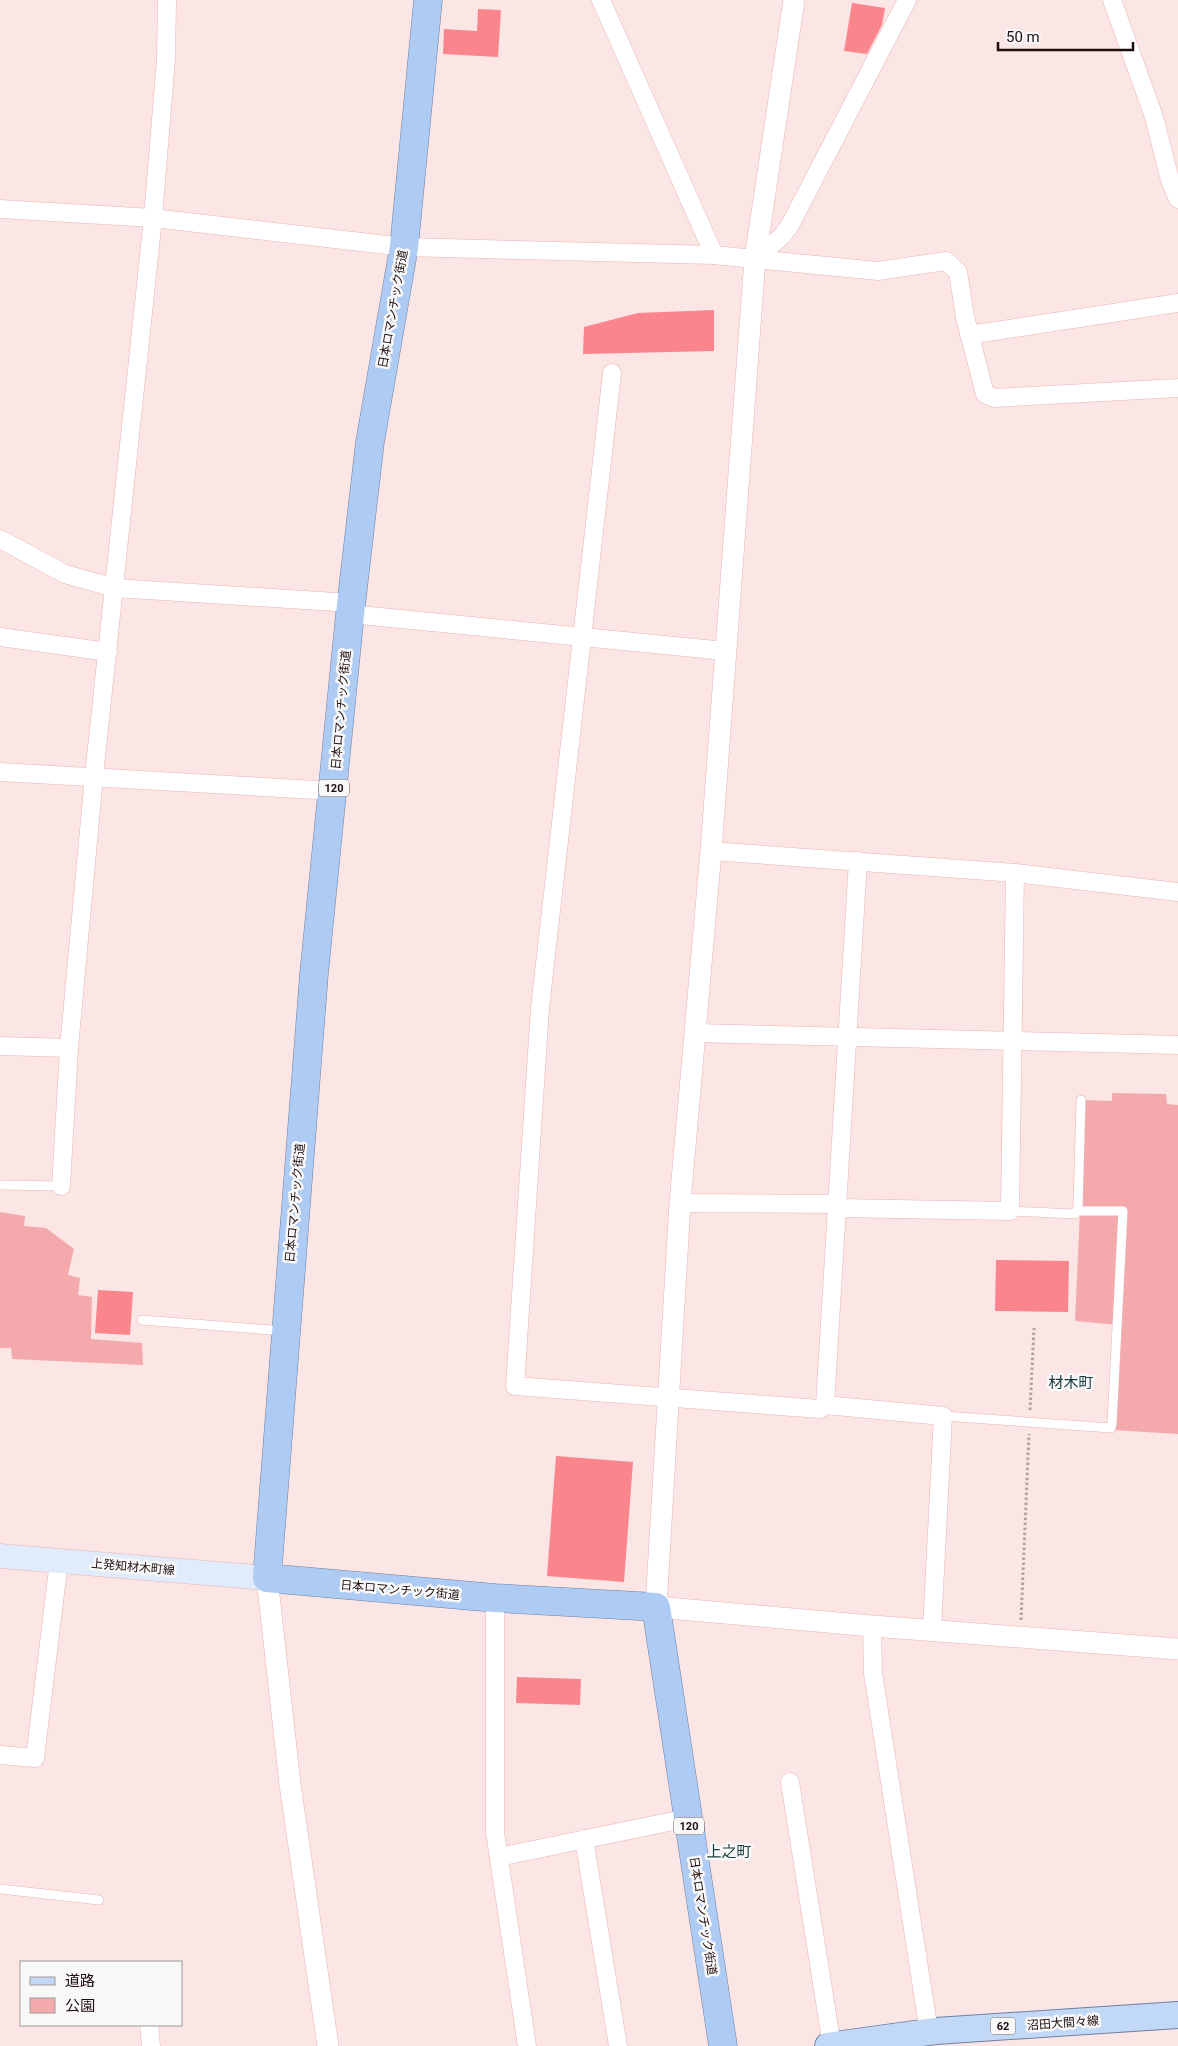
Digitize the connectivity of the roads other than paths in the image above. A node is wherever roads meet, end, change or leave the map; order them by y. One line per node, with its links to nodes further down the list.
1 (167, 0): 9 (street)
2 (428, 0): 10 (highway, 日本ロマンチック街道 / 120)
3 (602, 0): 11 (street)
4 (794, 0): 12 (street)
5 (907, 0): 12 (street)
6 (1112, 0): 7 (street)
7 (1178, 199)
8 (0, 209): 9 (street)
9 (153, 218): 10 (street); 18 (street)
10 (404, 247): 11 (street); 19 (highway, 日本ロマンチック街道 / 120)
11 (714, 255): 12 (street)
12 (754, 259): 14 (street); 22 (street)
13 (1178, 303): 14 (street)
14 (969, 335): 16 (street)
15 (612, 373): 21 (street)
16 (1178, 388)
17 (0, 539): 18 (street)
18 (115, 588): 19 (street); 23 (street)
19 (351, 608): 21 (street); 26 (highway, 日本ロマンチック街道 / 120)
20 (0, 637): 23 (street)
21 (583, 637): 22 (street); 46 (street)
22 (725, 651): 27 (street)
23 (108, 652): 25 (street)
24 (0, 772): 25 (street)
25 (94, 776): 26 (street); 36 (street)
26 (334, 791): 45 (highway, 日本ロマンチック街道 / 120)
27 (711, 851): 28 (street); 31 (street)
28 (858, 861): 29 (street); 32 (street)
29 (1015, 873): 30 (street); 33 (street)
30 (1178, 892)
31 (695, 1033): 32 (street); 40 (street)
32 (848, 1036): 33 (street); 41 (street)
33 (1014, 1041): 34 (street); 43 (street)
34 (1178, 1045)
35 (0, 1046): 36 (street)
36 (69, 1048): 39 (street)
37 (1081, 1100): 42 (lane)
38 (0, 1186): 39 (lane)
39 (61, 1186)
40 (680, 1202): 41 (street); 46 (street)
41 (838, 1206): 43 (street); 47 (street)
42 (1077, 1210): 43 (lane); 48 (lane)
43 (1010, 1212)
44 (142, 1320): 45 (lane)
45 (285, 1332): 51 (highway, 日本ロマンチック街道 / 120)
46 (667, 1396): 47 (street); 53 (street)
47 (825, 1406): 48 (street)
48 (943, 1416): 55 (street)
49 (0, 1556): 50 (main road, 上発知材木町線)
50 (59, 1560): 51 (main road, 上発知材木町線); 57 (street)
51 (267, 1578): 52 (highway, 日本ロマンチック街道); 68 (street)
52 (495, 1598): 53 (highway, 日本ロマンチック街道); 61 (street)
53 (656, 1607): 54 (street); 59 (highway, 日本ロマンチック街道 / 120)
54 (872, 1626): 55 (street); 66 (street)
55 (932, 1630): 56 (street)
56 (1178, 1648)
57 (0, 1755)
58 (790, 1782): 72 (street)
59 (688, 1818): 60 (street); 71 (highway, 日本ロマンチック街道 / 120)
60 (584, 1839): 61 (street); 70 (street)
61 (499, 1857): 69 (street)
62 (0, 1889): 63 (lane)
63 (99, 1900)
64 (1178, 2015): 66 (main road, 沼田大間々線 / 62)
65 (149, 2026): 67 (street)
66 (934, 2036): 72 (main road, 沼田大間々線 / 62)
67 (151, 2046)
68 (328, 2046)
69 (527, 2046)
70 (618, 2046)
71 (723, 2046)
72 (830, 2046)

